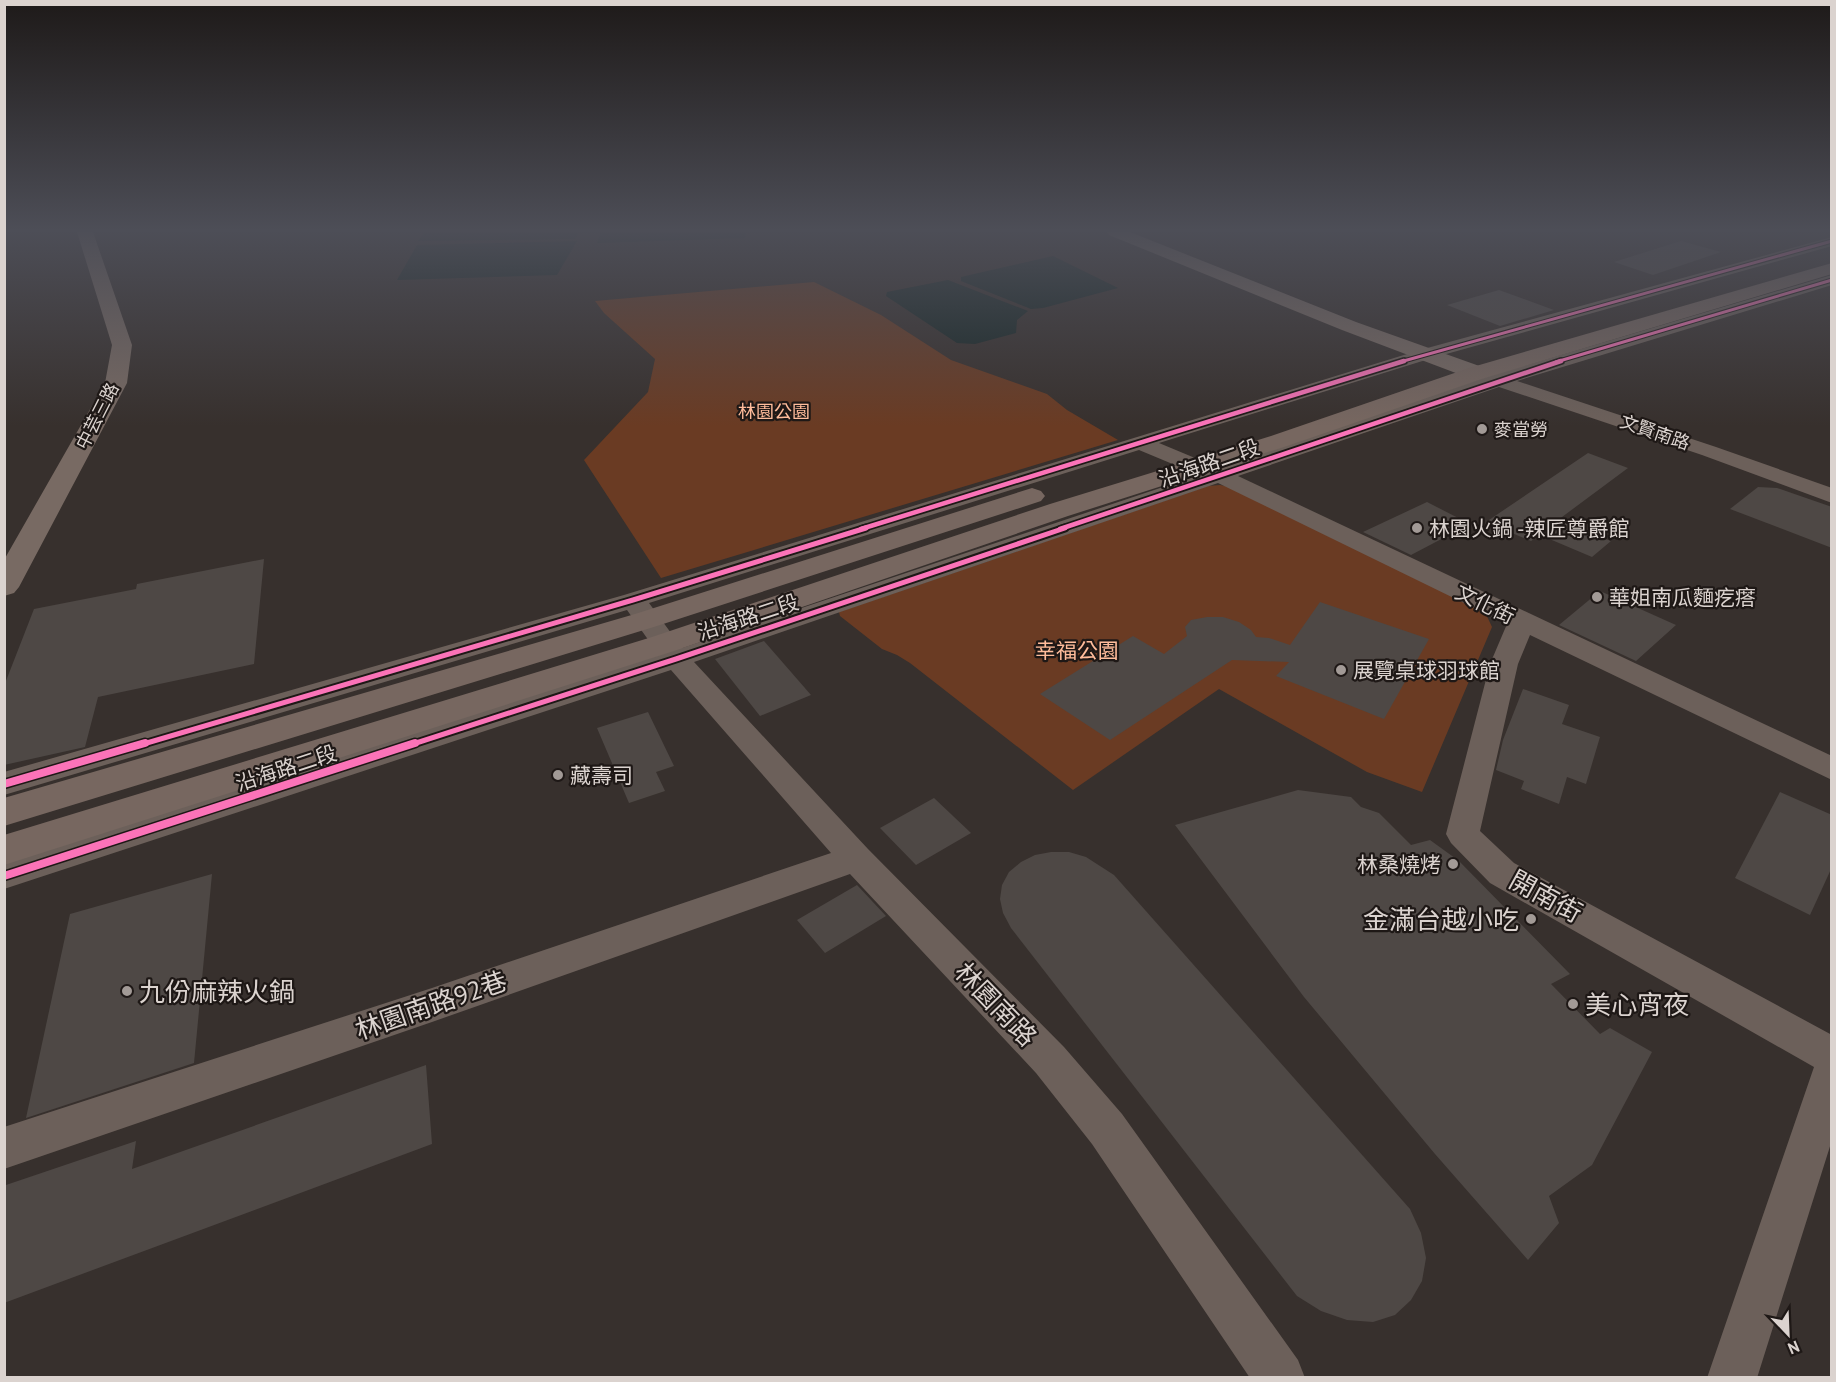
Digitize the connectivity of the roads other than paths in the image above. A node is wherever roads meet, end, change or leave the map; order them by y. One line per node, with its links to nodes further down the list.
1 (106, 296): 14 (street, 中芸三路)
2 (1275, 296): 9 (street, 文賢南路)
3 (1642, 296): 9 (street)
4 (1684, 296): 9 (main road)
5 (1706, 296): 8 (street)
6 (1750, 296): 8 (main road)
7 (1761, 296): 8 (street)
8 (1729, 304): 9 (main road)
9 (1464, 368): 10 (street, 沿海路二段); 11 (main road, 沿海路二段); 12 (main road, 沿海路二段); 13 (street, 文賢南路)
10 (1138, 442): 11 (street, 文化街); 16 (street, 沿海路二段)
11 (1167, 455): 12 (street, 文化街); 16 (main road, 沿海路二段)
12 (1208, 472): 15 (street, 文化街); 16 (main road, 沿海路二段)
13 (1832, 496)
14 (4, 587)
15 (1522, 621): 17 (street, 文化街); 23 (street, 開南街)
16 (654, 631): 18 (street, 沿海路二段); 19 (main road, 沿海路二段); 20 (main road, 沿海路二段); 21 (street, 林園南路); 22 (street, 沿海路二段)
17 (1832, 769)
18 (4, 784)
19 (4, 812)
20 (4, 850)
21 (856, 858): 25 (street, 林園南路92巷); 26 (street, 林園南路)
22 (4, 876)
23 (1832, 1056)
24 (1832, 1073): 27 (street)
25 (4, 1148)
26 (1280, 1377)
27 (1732, 1377)

